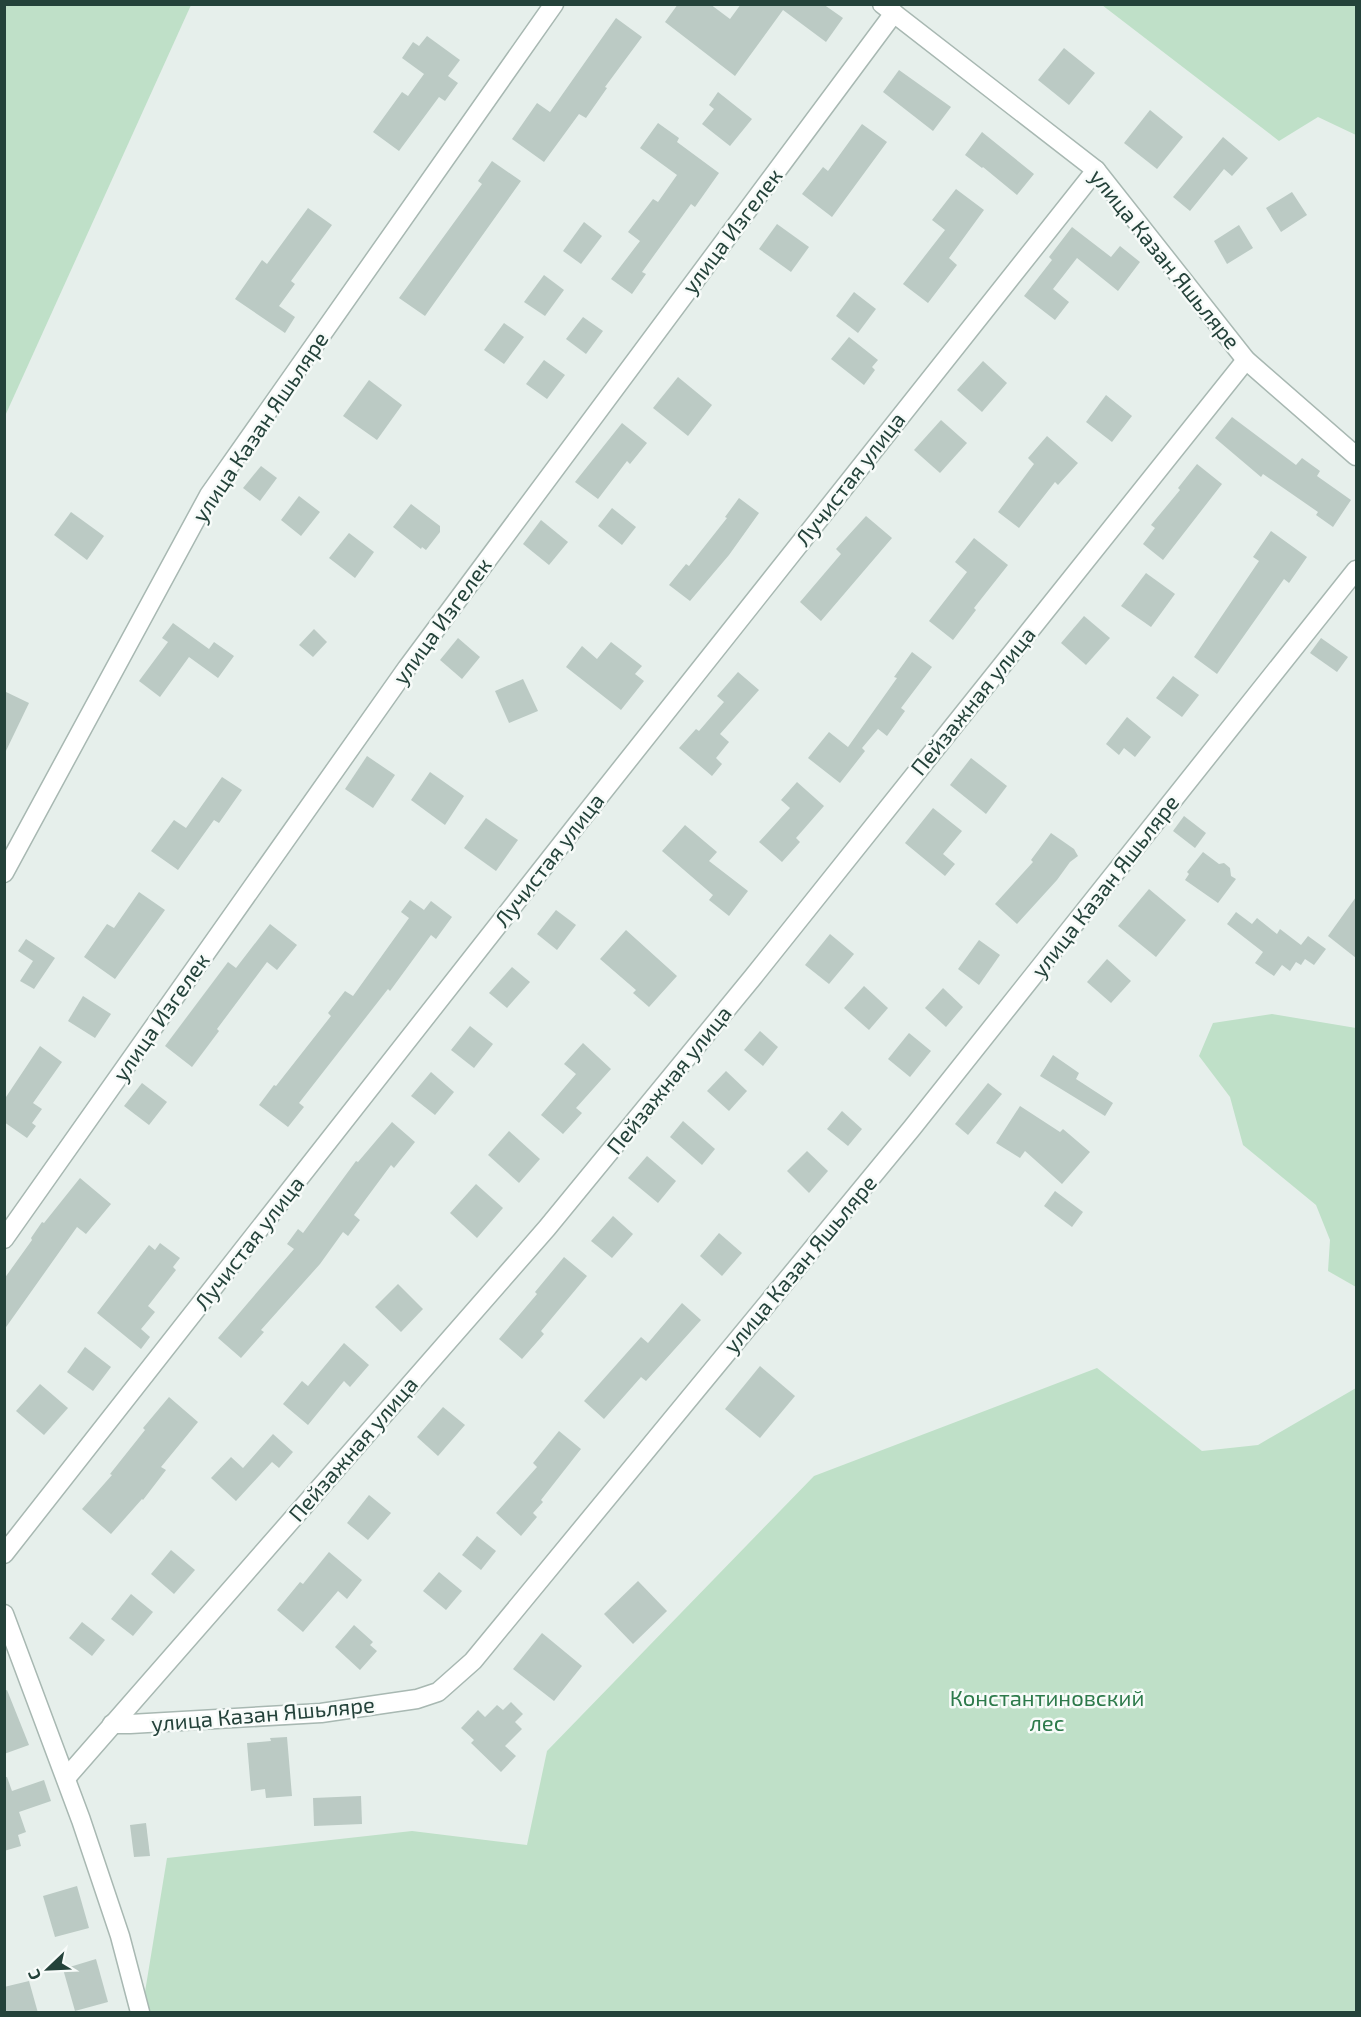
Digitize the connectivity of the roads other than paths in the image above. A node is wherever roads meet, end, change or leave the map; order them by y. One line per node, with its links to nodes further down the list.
1 (554, 4): 7 (street, улица Казан Яшьляре)
2 (888, 9): 3 (street, улица Казан Яшьляре); 8 (street, улица Изгелек)
3 (1096, 170): 4 (street, улица Казан Яшьляре); 9 (street, Лучистая улица)
4 (1246, 360): 5 (street, улица Казан Яшьляре); 11 (street, Пейзажная улица)
5 (1356, 456)
6 (1356, 570): 11 (street, улица Казан Яшьляре)
7 (4, 873)
8 (4, 1239)
9 (4, 1554)
10 (4, 1614): 12 (street)
11 (112, 1724): 12 (street, Пейзажная улица)
12 (66, 1778): 13 (street)
13 (140, 2013)

